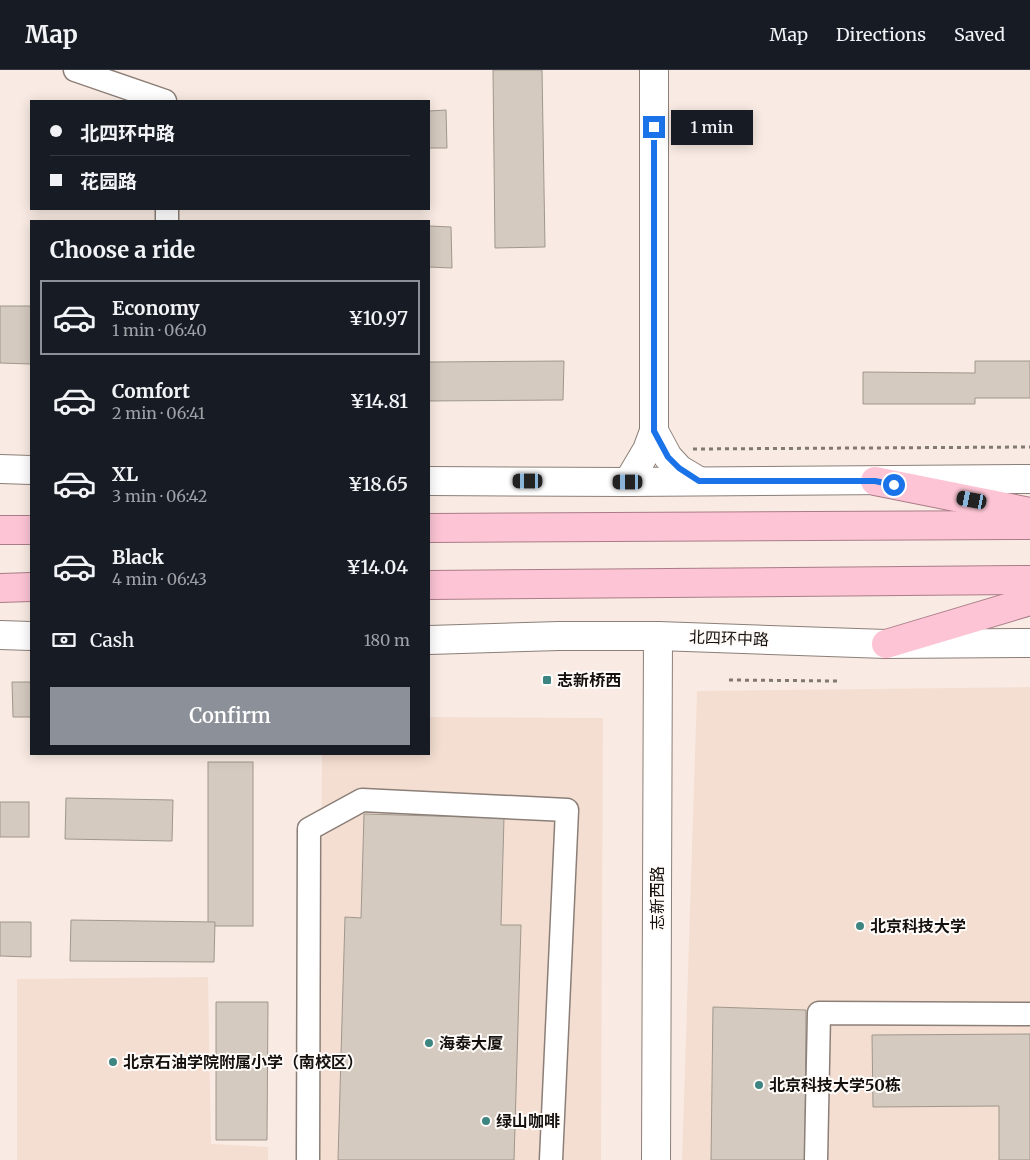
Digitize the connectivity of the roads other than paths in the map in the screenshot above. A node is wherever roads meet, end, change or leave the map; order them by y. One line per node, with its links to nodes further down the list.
1 (75, 70): 3 (street)
2 (654, 70): 4 (street)
3 (162, 100)
4 (654, 431): 9 (street); 11 (street)
5 (0, 469): 6 (street)
6 (30, 470)
7 (1030, 480): 10 (street)
8 (430, 481): 11 (street)
9 (699, 481): 10 (street); 11 (street)
10 (875, 481): 12 (highway)
11 (628, 482)
12 (1030, 512)
13 (1030, 525): 14 (highway)
14 (430, 528)
15 (0, 530): 16 (highway)
16 (30, 530)
17 (1030, 580): 18 (highway)
18 (430, 584)
19 (30, 587): 20 (highway)
20 (0, 588)
21 (1030, 601): 27 (highway)
22 (0, 635): 23 (street)
23 (30, 636)
24 (658, 636): 25 (street, 北四环中路); 27 (street, 北四环中路); 31 (street, 志新西路)
25 (430, 640)
26 (1030, 643): 27 (street, 北四环中路)
27 (886, 644)
28 (1030, 1014): 32 (street)
29 (308, 1160): 30 (street)
30 (551, 1160)
31 (656, 1160)
32 (816, 1160)

